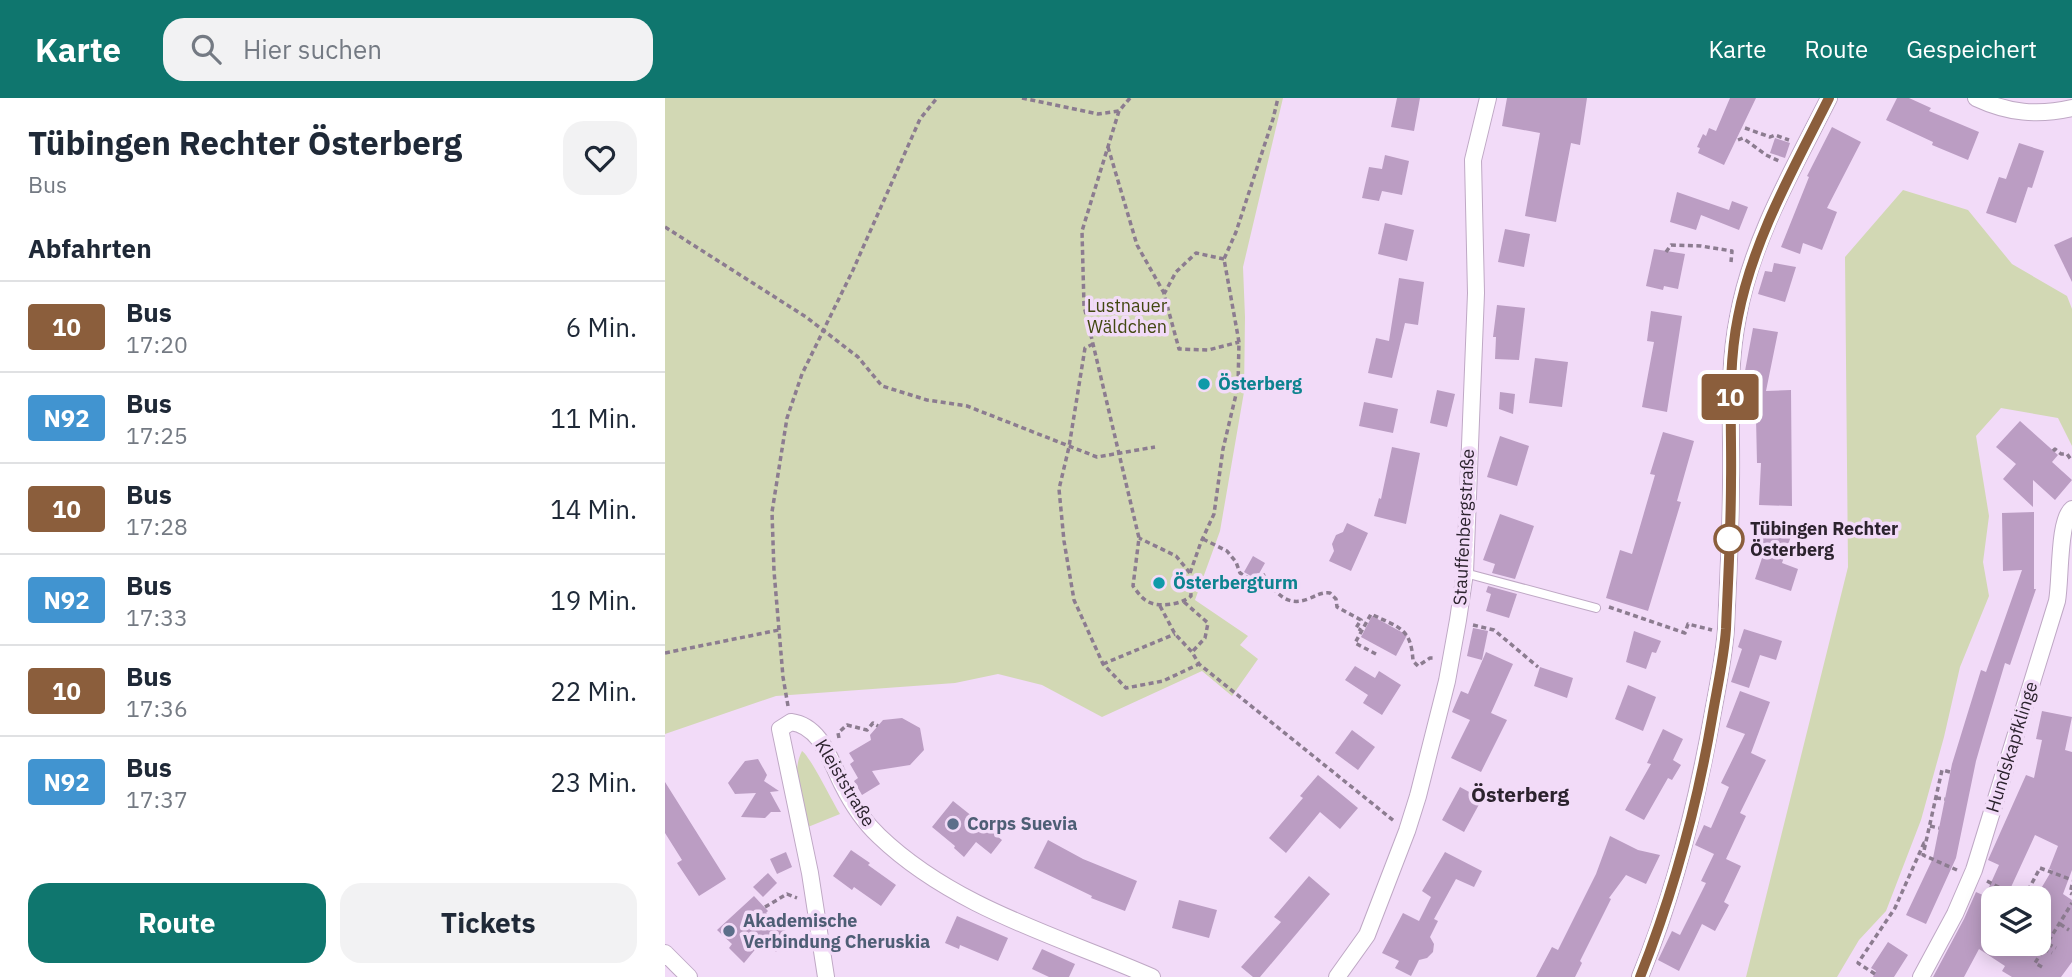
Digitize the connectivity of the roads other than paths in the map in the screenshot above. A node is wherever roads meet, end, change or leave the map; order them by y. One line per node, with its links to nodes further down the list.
1 (1488, 98): 6 (street, Stauffenbergstraße)
2 (1829, 98): 13 (street)
3 (1976, 98): 4 (street)
4 (2072, 108)
5 (2072, 509): 14 (street, Hundskapfklinge)
6 (1465, 573): 7 (lane); 12 (street, Stauffenbergstraße)
7 (1597, 606)
8 (665, 953): 9 (street)
9 (689, 977)
10 (826, 977): 11 (street, Kleiststraße)
11 (1151, 977)
12 (1337, 977)
13 (1640, 977)
14 (1921, 977)

